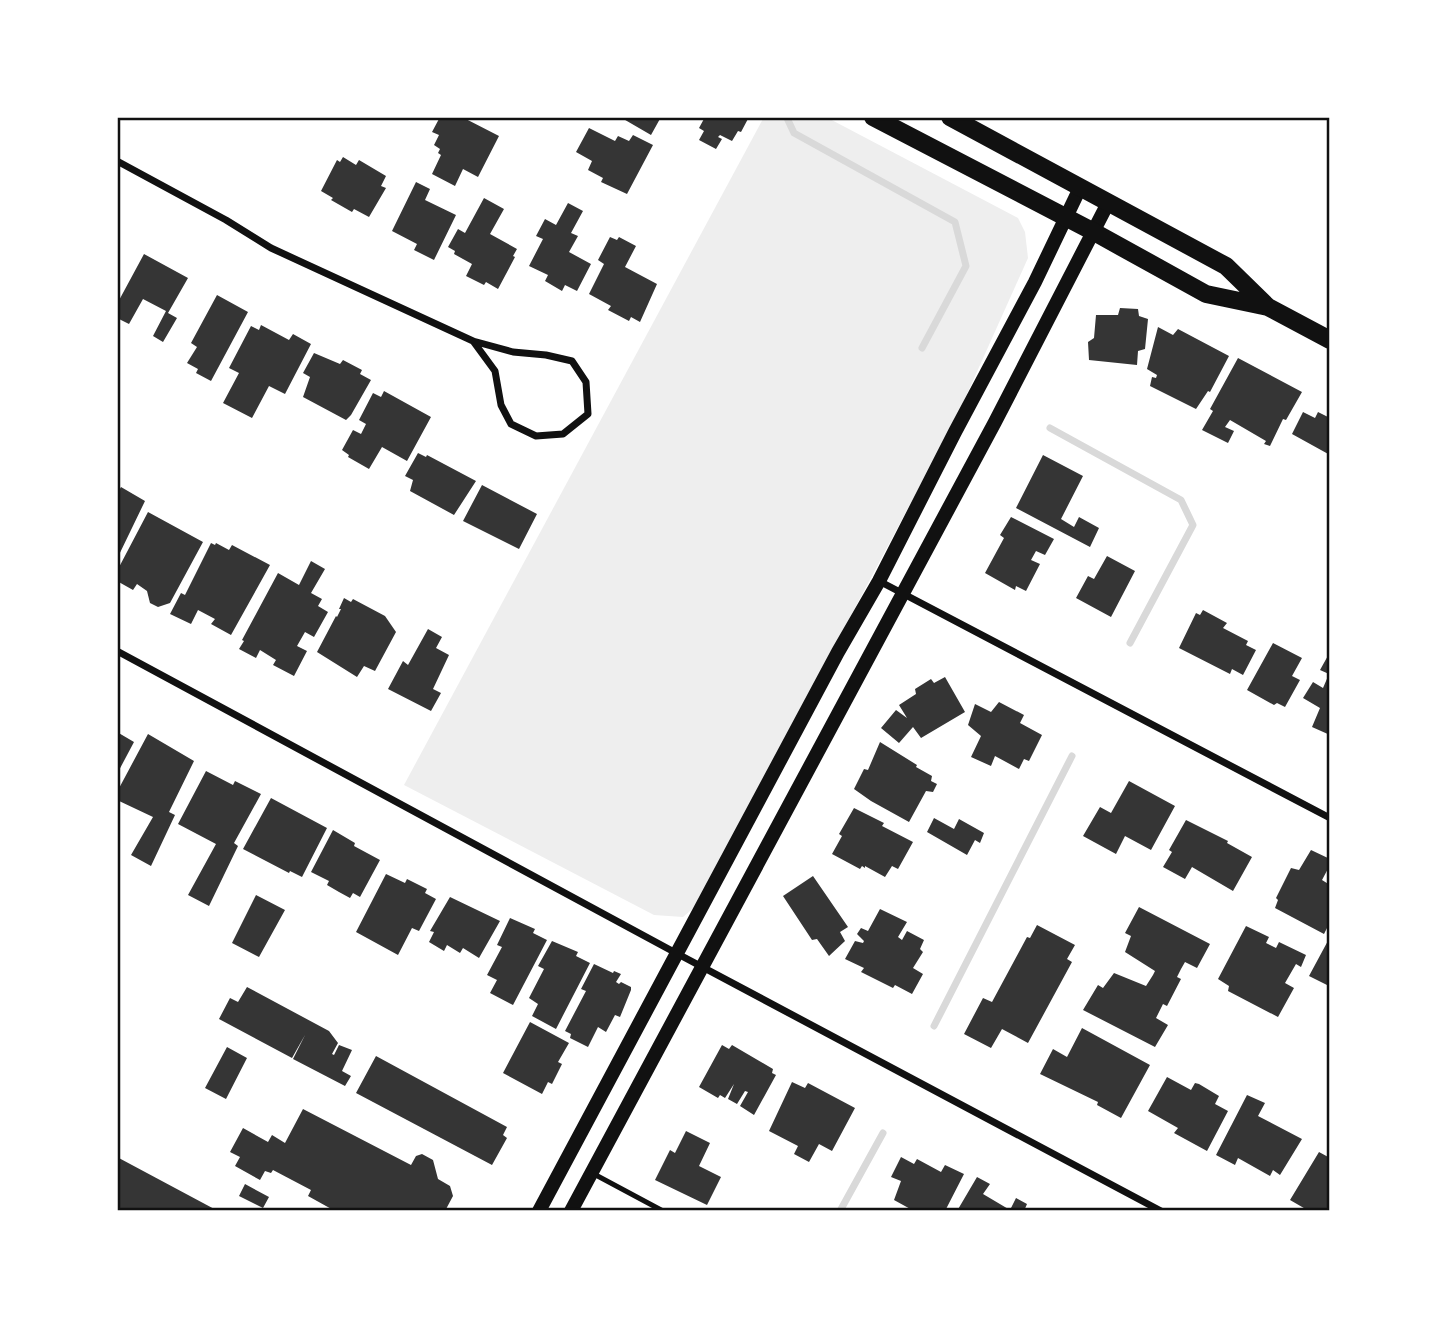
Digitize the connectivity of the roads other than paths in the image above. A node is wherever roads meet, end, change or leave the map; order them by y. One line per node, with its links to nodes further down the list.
1 (873, 117): 6 (main road)
2 (950, 117): 4 (main road)
3 (117, 161): 10 (street)
4 (1080, 188): 5 (main road); 6 (main road)
5 (1108, 203): 7 (main road); 8 (main road)
6 (1065, 217): 7 (main road); 11 (main road)
7 (1094, 232): 8 (main road); 12 (main road)
8 (1268, 307): 9 (main road)
9 (1330, 340)
10 (473, 341): 10 (street)
11 (879, 581): 12 (street); 15 (main road)
12 (902, 593): 14 (street); 16 (main road)
13 (117, 651): 15 (street)
14 (1330, 818)
15 (676, 953): 16 (street); 18 (main road)
16 (703, 967): 17 (main road); 21 (street)
17 (592, 1173): 19 (main road); 20 (lane)
18 (539, 1211)
19 (571, 1211)
20 (663, 1211)
21 (1161, 1211)

